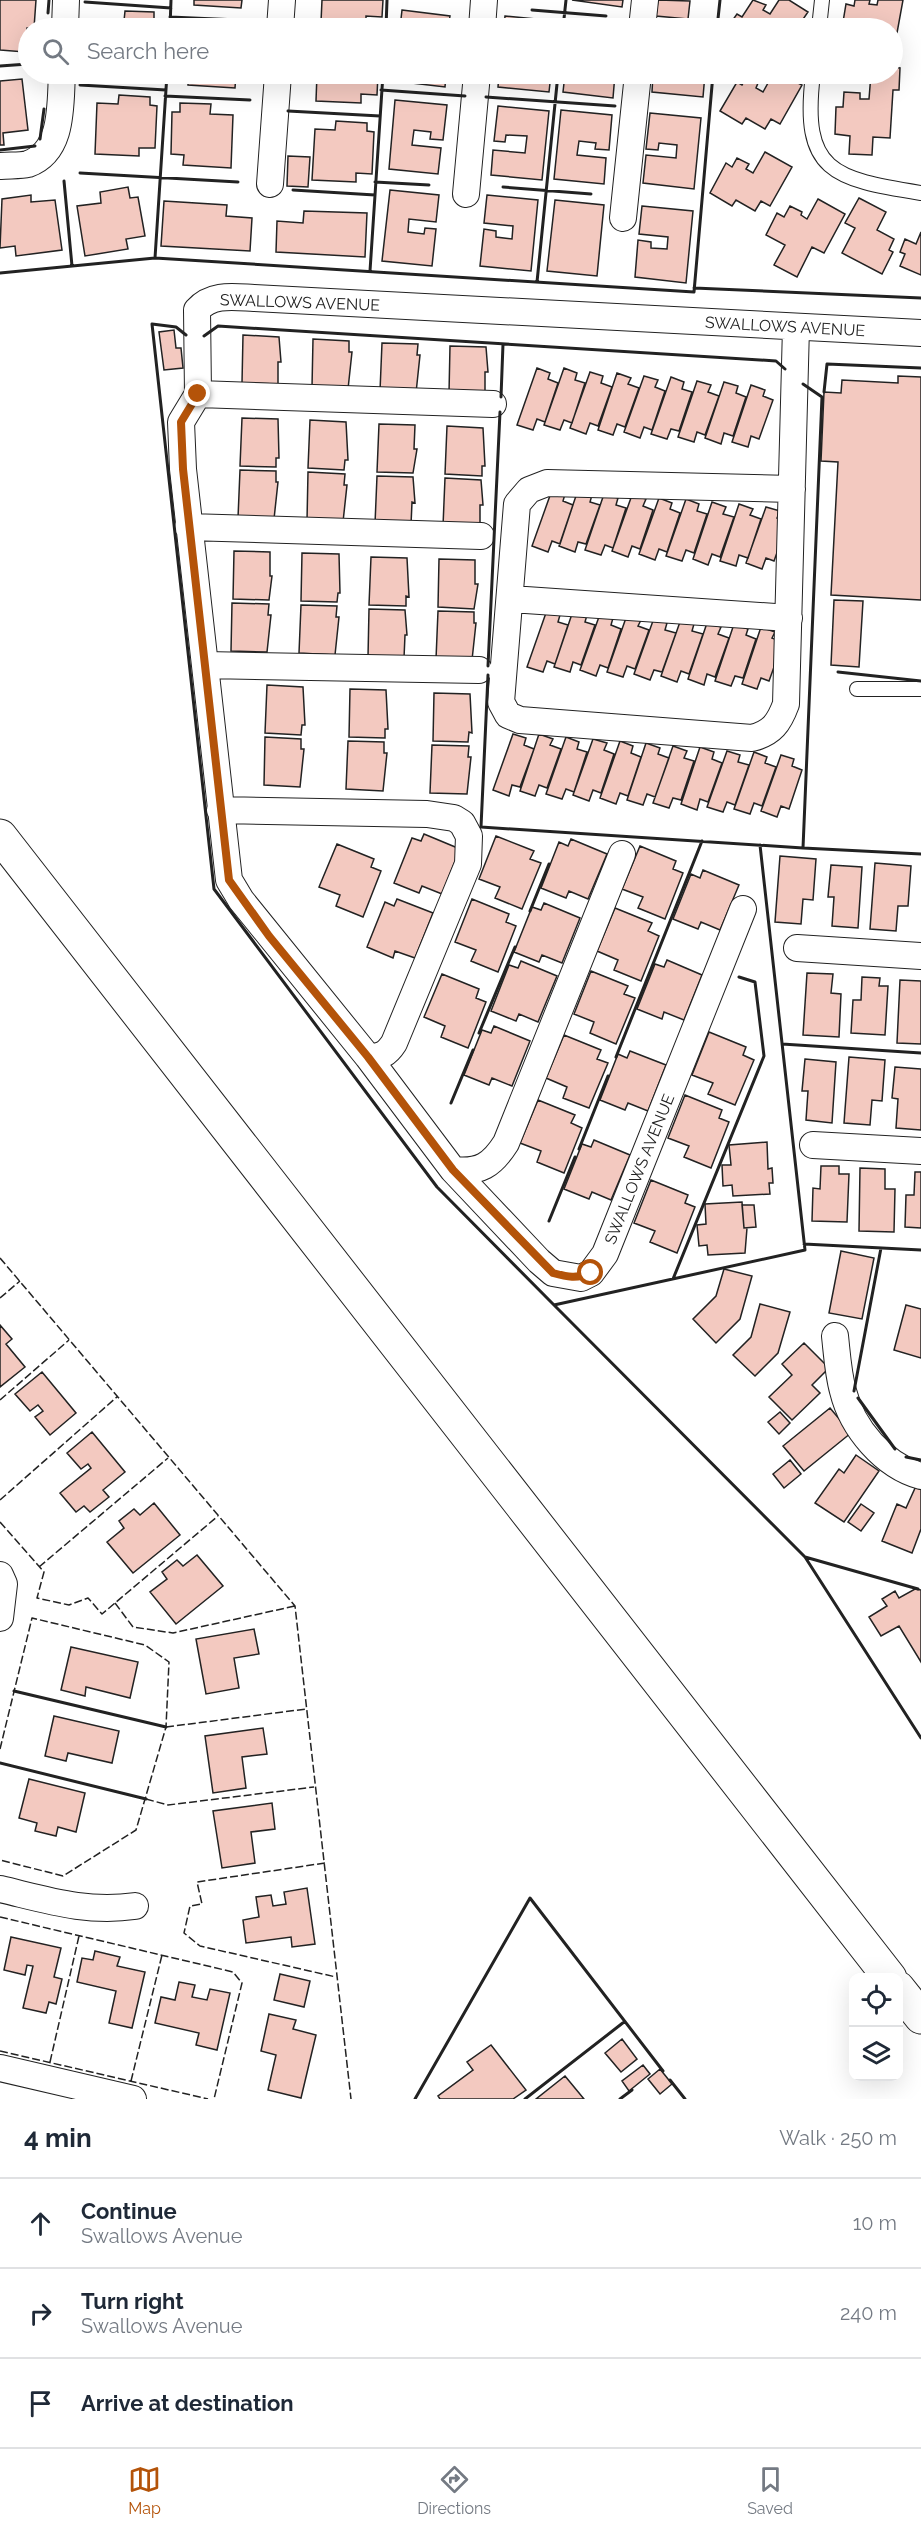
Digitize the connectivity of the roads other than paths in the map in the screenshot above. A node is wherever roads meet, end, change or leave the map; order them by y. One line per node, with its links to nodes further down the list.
1 (66, 0): 6 (street)
2 (282, 0): 7 (street)
3 (484, 0): 8 (street)
4 (645, 0): 9 (street)
5 (822, 0): 10 (lane)
6 (65, 18)
7 (281, 18)
8 (483, 18)
9 (643, 18)
10 (820, 18)
11 (62, 84): 16 (street)
12 (277, 84): 17 (street)
13 (476, 84): 19 (street)
14 (637, 84): 20 (street)
15 (812, 84): 18 (lane)
16 (0, 166)
17 (270, 184)
18 (921, 193)
19 (466, 195)
20 (622, 218)
21 (796, 327): 22 (street, SWALLOWS AVENUE); 23 (street, SWALLOWS AVENUE); 25 (street)
22 (921, 333)
23 (198, 394): 24 (street); 26 (street, SWALLOWS AVENUE)
24 (493, 404)
25 (792, 489): 28 (street); 29 (street)
26 (188, 527): 27 (street); 30 (street, SWALLOWS AVENUE)
27 (480, 536)
28 (511, 599): 29 (street); 29 (street)
29 (789, 618)
30 (205, 665): 31 (street); 34 (street, SWALLOWS AVENUE)
31 (479, 670)
32 (921, 688): 33 (lane)
33 (857, 689)
34 (220, 810): 40 (street, SWALLOWS AVENUE); 40 (street)
35 (0, 836): 50 (highway)
36 (622, 854): 43 (street)
37 (743, 909): 43 (street, SWALLOWS AVENUE)
38 (797, 948): 39 (street)
39 (921, 956)
40 (368, 1057): 43 (street, SWALLOWS AVENUE)
41 (813, 1145): 42 (street)
42 (921, 1151)
43 (453, 1170)
44 (835, 1336): 45 (street)
45 (921, 1476)
46 (0, 1575): 47 (street)
47 (0, 1618)
48 (0, 1889): 49 (street)
49 (135, 1906)
50 (887, 1973)
51 (903, 1994): 52 (highway)
52 (921, 2017)
53 (0, 2068): 54 (street)
54 (133, 2099)

